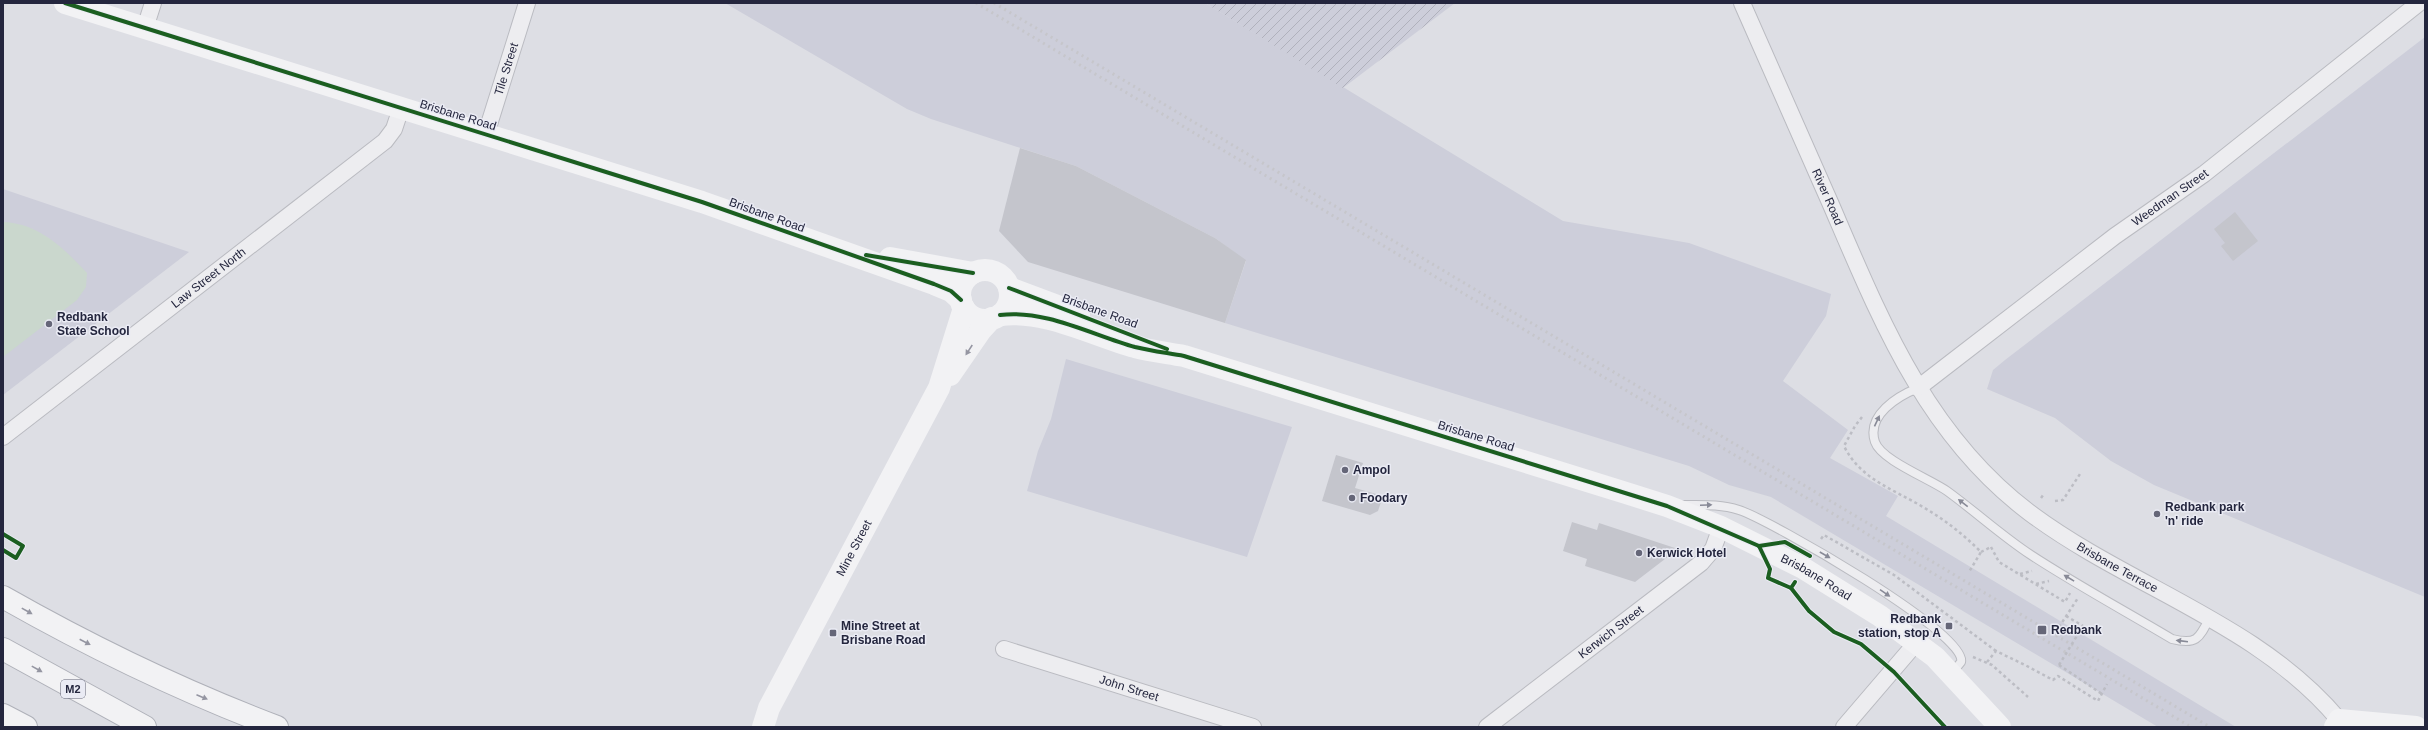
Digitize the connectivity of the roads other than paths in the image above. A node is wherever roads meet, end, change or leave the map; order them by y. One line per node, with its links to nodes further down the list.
1 (65, 3): 6 (main road, Brisbane Road)
2 (153, 3): 6 (street)
3 (527, 3): 8 (street, Tile Street)
4 (1742, 3): 16 (street, River Road)
5 (2419, 3): 16 (street, Weedman Street)
6 (145, 28): 7 (main road, Brisbane Road)
7 (401, 108): 8 (main road, Brisbane Road); 17 (street, Law Street North)
8 (486, 134): 9 (main road, Brisbane Road)
9 (844, 251): 10 (main road, Brisbane Road); 12 (main road, Brisbane Road)
10 (973, 273): 11 (main road); 12 (main road)
11 (1009, 288): 13 (main road); 14 (main road, Brisbane Road)
12 (962, 304): 13 (main road); 15 (main road, Mine Street)
13 (996, 317): 14 (main road, Brisbane Road); 15 (main road, Mine Street, one-way to 15)
14 (1184, 356): 18 (main road, Brisbane Road)
15 (939, 388): 27 (main road, Mine Street)
16 (1918, 388): 21 (street, Brisbane Terrace); 21 (lane, one-way to 16)
17 (3, 437)
18 (1667, 506): 19 (main road, Brisbane Road); 25 (lane, one-way to 25)
19 (1721, 527): 22 (main road, Brisbane Road); 34 (street, Kerwich Street)
20 (3, 597): 31 (main road, one-way to 31)
21 (2209, 619): 28 (street, Brisbane Terrace)
22 (1916, 643): 25 (main road, Brisbane Road); 35 (street)
23 (3, 649): 30 (main road, M2, one-way to 30)
24 (1004, 649): 33 (street, John Street)
25 (1952, 673): 36 (main road, Brisbane Road)
26 (3, 715): 29 (main road)
27 (766, 718): 32 (main road, Mine Street)
28 (2337, 723): 37 (main road, Brisbane Terrace)
29 (26, 727)
30 (145, 727)
31 (277, 727)
32 (752, 727)
33 (1253, 727)
34 (1487, 727)
35 (1844, 727)
36 (2000, 727)
37 (2416, 727)

